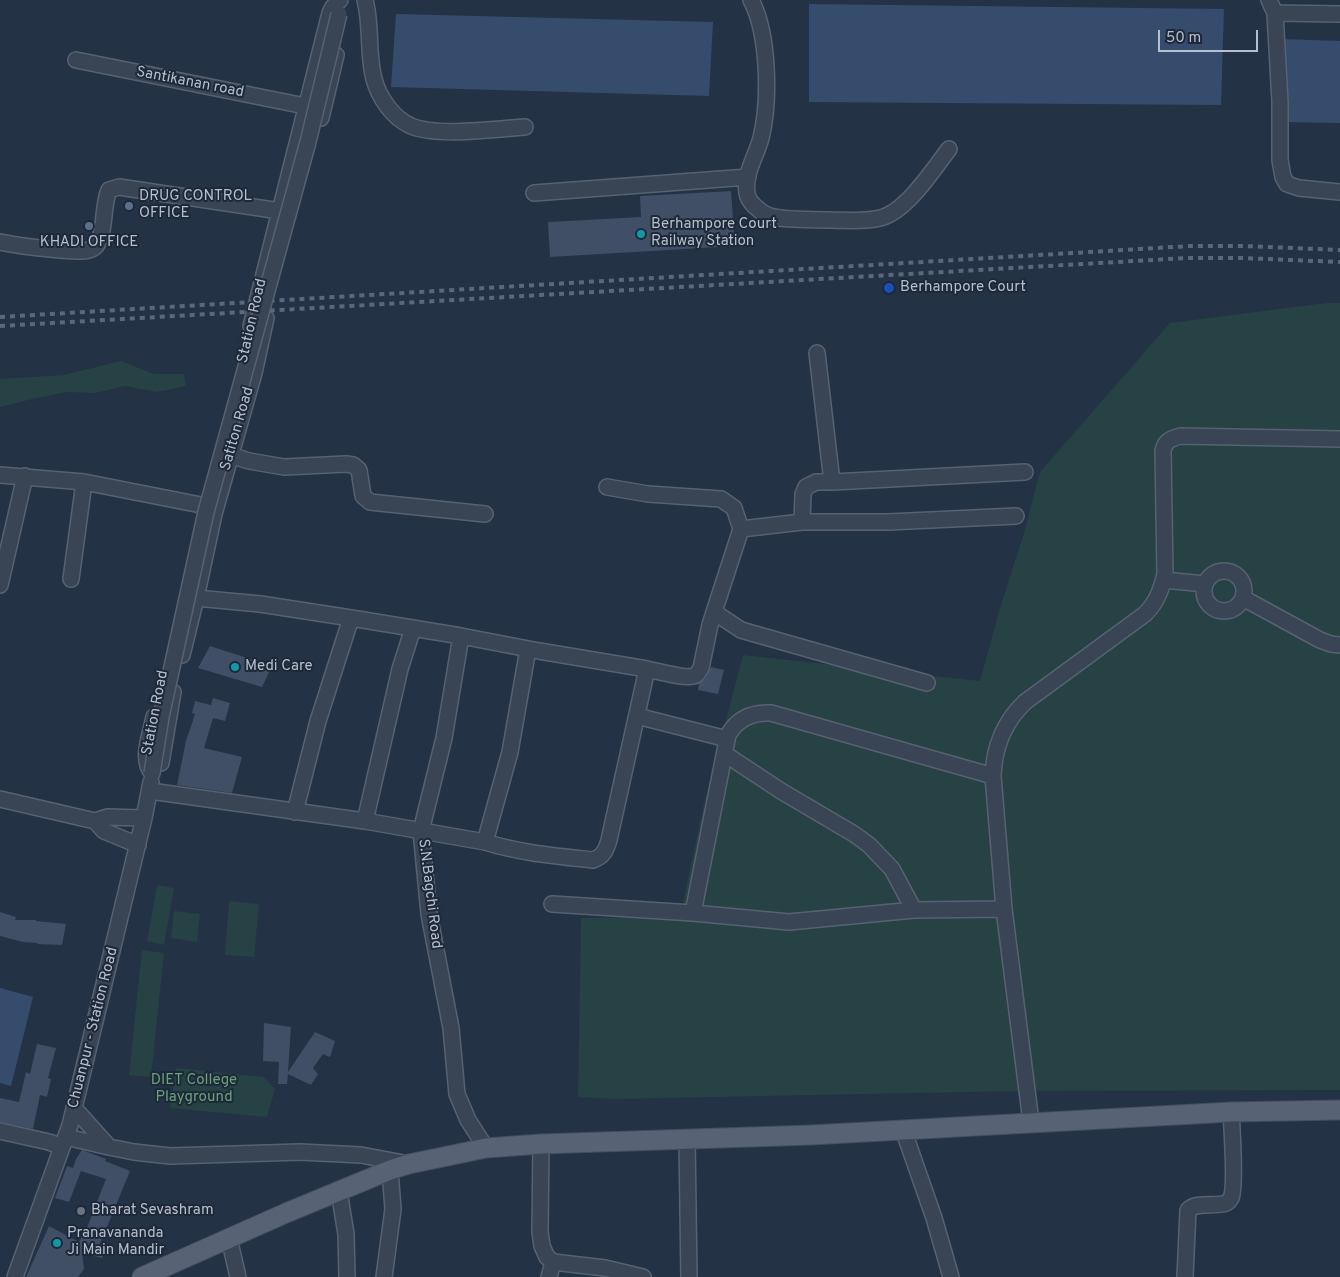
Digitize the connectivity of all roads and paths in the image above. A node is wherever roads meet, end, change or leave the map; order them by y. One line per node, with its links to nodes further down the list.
1 (365, 0): 8 (street)
2 (751, 0): 10 (street)
3 (1272, 7): 5 (street); 11 (street)
4 (342, 8): 7 (street, Station Road); 17 (street, Satiton Road); 46 (street, Station Road, bridge)
5 (1340, 14)
6 (76, 60): 7 (street, Santikanan road)
7 (305, 106): 13 (street, Station Road)
8 (525, 128)
9 (949, 149): 10 (street)
10 (748, 177): 12 (street)
11 (1340, 192)
12 (534, 193)
13 (280, 211): 14 (street); 24 (street, Station Road)
14 (0, 242)
15 (817, 353): 22 (street)
16 (1340, 439): 30 (street)
17 (230, 456): 25 (street); 33 (street, Satiton Road)
18 (1025, 472): 22 (street)
19 (0, 475): 20 (street)
20 (25, 476): 21 (street); 32 (street)
21 (84, 482): 24 (street); 29 (street)
22 (832, 482): 27 (street)
23 (607, 487): 28 (street)
24 (201, 505): 46 (street, Station Road)
25 (485, 514)
26 (1016, 516): 27 (street)
27 (802, 522): 28 (street)
28 (741, 529): 35 (street)
29 (71, 579)
30 (1164, 580): 31 (street); 47 (street)
31 (1206, 584): 34 (street); 34 (street)
32 (0, 585)
33 (196, 598): 36 (street); 46 (street, Satiton Road)
34 (1243, 598): 39 (street)
35 (714, 612): 41 (street); 42 (street)
36 (350, 618): 37 (street); 50 (street)
37 (412, 628): 38 (street); 53 (street)
38 (461, 636): 40 (street); 54 (street, S.N.Bagchi Road)
39 (1340, 645)
40 (528, 649): 41 (street); 55 (street)
41 (647, 669): 43 (street)
42 (927, 684)
43 (636, 716): 44 (street); 55 (street)
44 (727, 739): 45 (street); 47 (street)
45 (725, 754): 59 (street); 60 (street)
46 (152, 773): 48 (street, Chuanpur - Station Road)
47 (993, 776): 58 (street)
48 (150, 791): 50 (street); 51 (street, Chuanpur - Station Road)
49 (0, 799): 52 (street)
50 (295, 812): 53 (street)
51 (144, 818): 52 (street); 56 (street, Chuanpur - Station Road)
52 (95, 821): 56 (street)
53 (365, 821): 54 (street)
54 (421, 831): 55 (street); 71 (street, S.N.Bagchi Road)
55 (485, 842)
56 (138, 845): 61 (street, Chuanpur - Station Road)
57 (552, 904): 60 (street)
58 (1004, 909): 59 (street); 64 (street)
59 (914, 910): 60 (street)
60 (693, 913)
61 (74, 1108): 68 (street, Chuanpur - Station Road); 70 (street)
62 (1340, 1110): 63 (main road)
63 (1231, 1112): 64 (main road); 86 (street)
64 (1031, 1122): 66 (main road)
65 (0, 1130): 68 (street)
66 (903, 1130): 67 (main road); 85 (street)
67 (688, 1139): 69 (main road); 84 (street)
68 (64, 1142): 70 (street); 78 (street, Chuanpur - Station Road)
69 (541, 1144): 71 (main road); 76 (street)
70 (109, 1146): 72 (street)
71 (486, 1148): 72 (main road)
72 (409, 1164): 73 (main road)
73 (390, 1170): 74 (main road); 82 (street)
74 (339, 1191): 75 (main road); 81 (street)
75 (229, 1238): 79 (main road); 80 (street)
76 (551, 1270): 77 (street)
77 (605, 1273): 83 (street)
78 (15, 1277)
79 (142, 1277)
80 (238, 1277)
81 (347, 1277)
82 (384, 1277)
83 (643, 1277)
84 (688, 1277)
85 (951, 1277)
86 (1185, 1277)

